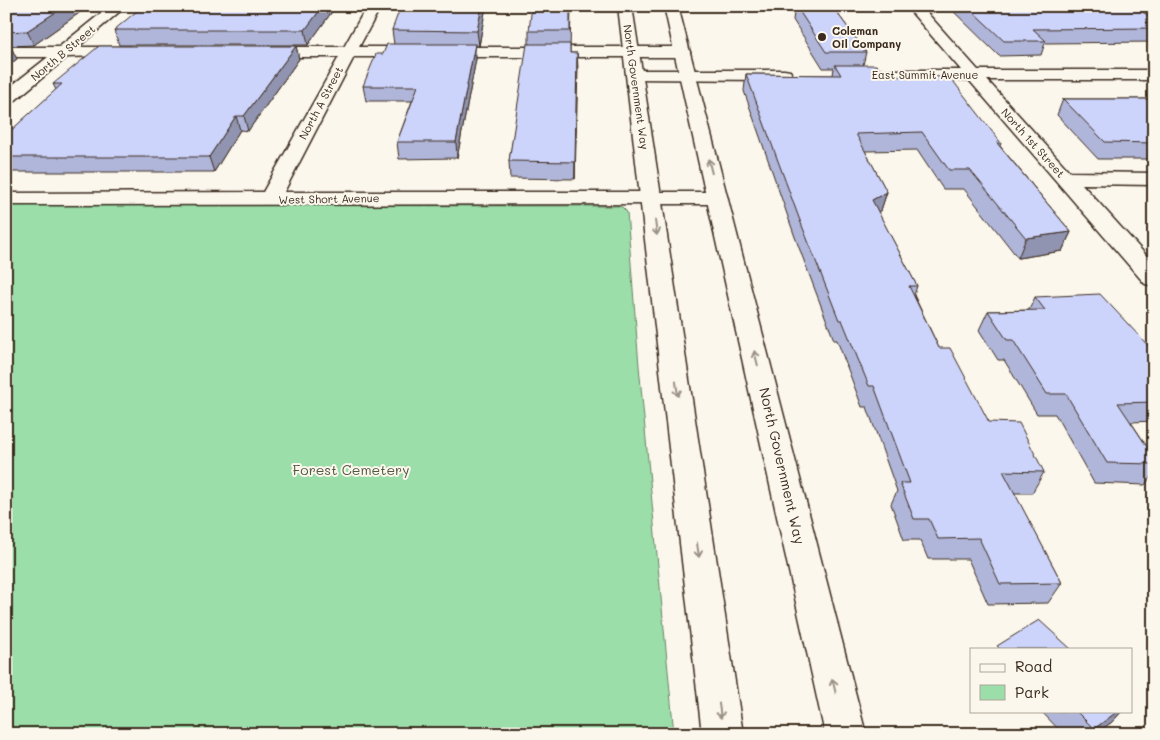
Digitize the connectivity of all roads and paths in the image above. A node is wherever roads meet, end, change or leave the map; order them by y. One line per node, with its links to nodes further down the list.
1 (119, 6): 7 (street, North B Street)
2 (374, 6): 10 (street, North A Street)
3 (625, 6): 11 (street, North Government Way)
4 (671, 6): 12 (street, North Government Way)
5 (913, 6): 16 (street, North 1st Street)
6 (6, 52): 7 (street)
7 (64, 52): 8 (street); 17 (street, North B Street)
8 (143, 52)
9 (248, 52): 10 (street)
10 (348, 52): 11 (street); 23 (street, North A Street)
11 (633, 63): 12 (street); 12 (street); 20 (street, North Government Way)
12 (685, 64): 14 (street); 21 (street, North Government Way, one-way to 12)
13 (1154, 74): 16 (street, East Summit Avenue)
14 (796, 75)
15 (834, 75): 16 (street, East Summit Avenue)
16 (972, 75): 18 (street, North 1st Street)
17 (6, 100)
18 (1065, 178): 19 (street); 24 (street, North 1st Street)
19 (1154, 179)
20 (652, 198): 21 (street); 23 (street, West Short Avenue); 25 (street, North Government Way, one-way to 25)
21 (717, 198): 26 (street, North Government Way, one-way to 21)
22 (6, 199): 23 (street, West Short Avenue)
23 (269, 200)
24 (1154, 279)
25 (723, 734)
26 (846, 734)

